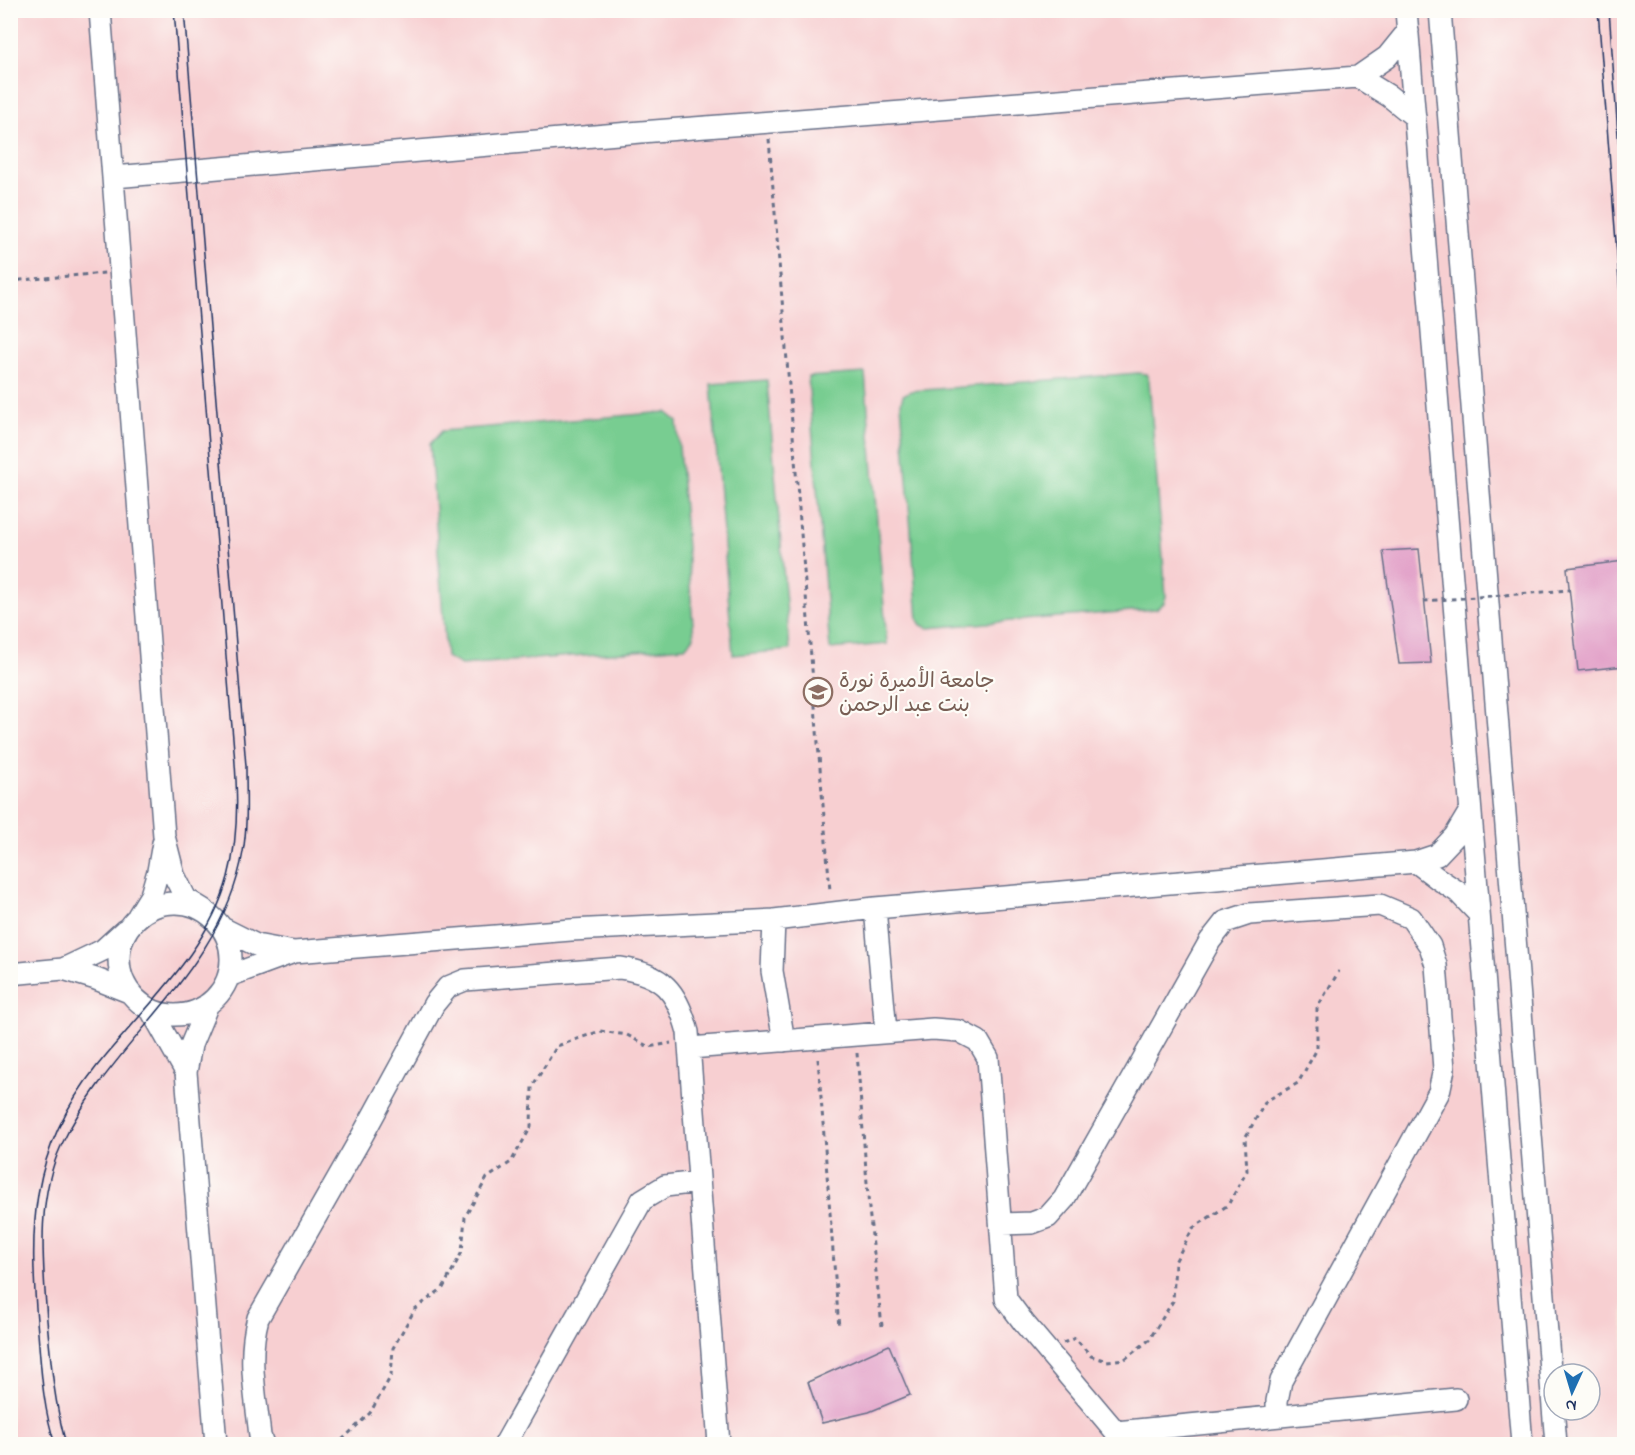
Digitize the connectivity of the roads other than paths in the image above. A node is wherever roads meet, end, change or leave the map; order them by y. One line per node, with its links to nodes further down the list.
1 (100, 10): 6 (street)
2 (1440, 10): 37 (street)
3 (1407, 21): 4 (street); 5 (street)
4 (1358, 77): 5 (street); 6 (street)
5 (1415, 117): 7 (street)
6 (114, 177): 8 (street)
7 (1470, 811): 9 (street); 12 (street)
8 (164, 836): 11 (street); 14 (street)
9 (1416, 862): 10 (street); 12 (street)
10 (875, 908): 13 (street); 23 (street)
11 (204, 910): 14 (street); 15 (street)
12 (1478, 913): 36 (street)
13 (774, 920): 16 (street); 24 (street)
14 (133, 922): 17 (street); 20 (street)
15 (222, 928): 16 (street); 19 (street)
16 (294, 952): 19 (street)
17 (63, 969): 18 (street); 20 (street)
18 (10, 974)
19 (229, 976): 21 (street)
20 (129, 992): 22 (street)
21 (208, 1004): 22 (street); 26 (street)
22 (151, 1010): 26 (street)
23 (886, 1032): 24 (street); 28 (street)
24 (784, 1041): 25 (street)
25 (680, 1046): 27 (street); 33 (street)
26 (186, 1072): 32 (street)
27 (699, 1182): 34 (street); 35 (street)
28 (1000, 1224): 30 (street); 31 (street)
29 (1456, 1399): 30 (street)
30 (1277, 1416): 31 (street)
31 (1117, 1438)
32 (216, 1444)
33 (263, 1444)
34 (505, 1444)
35 (719, 1444)
36 (1522, 1444)
37 (1556, 1444)

